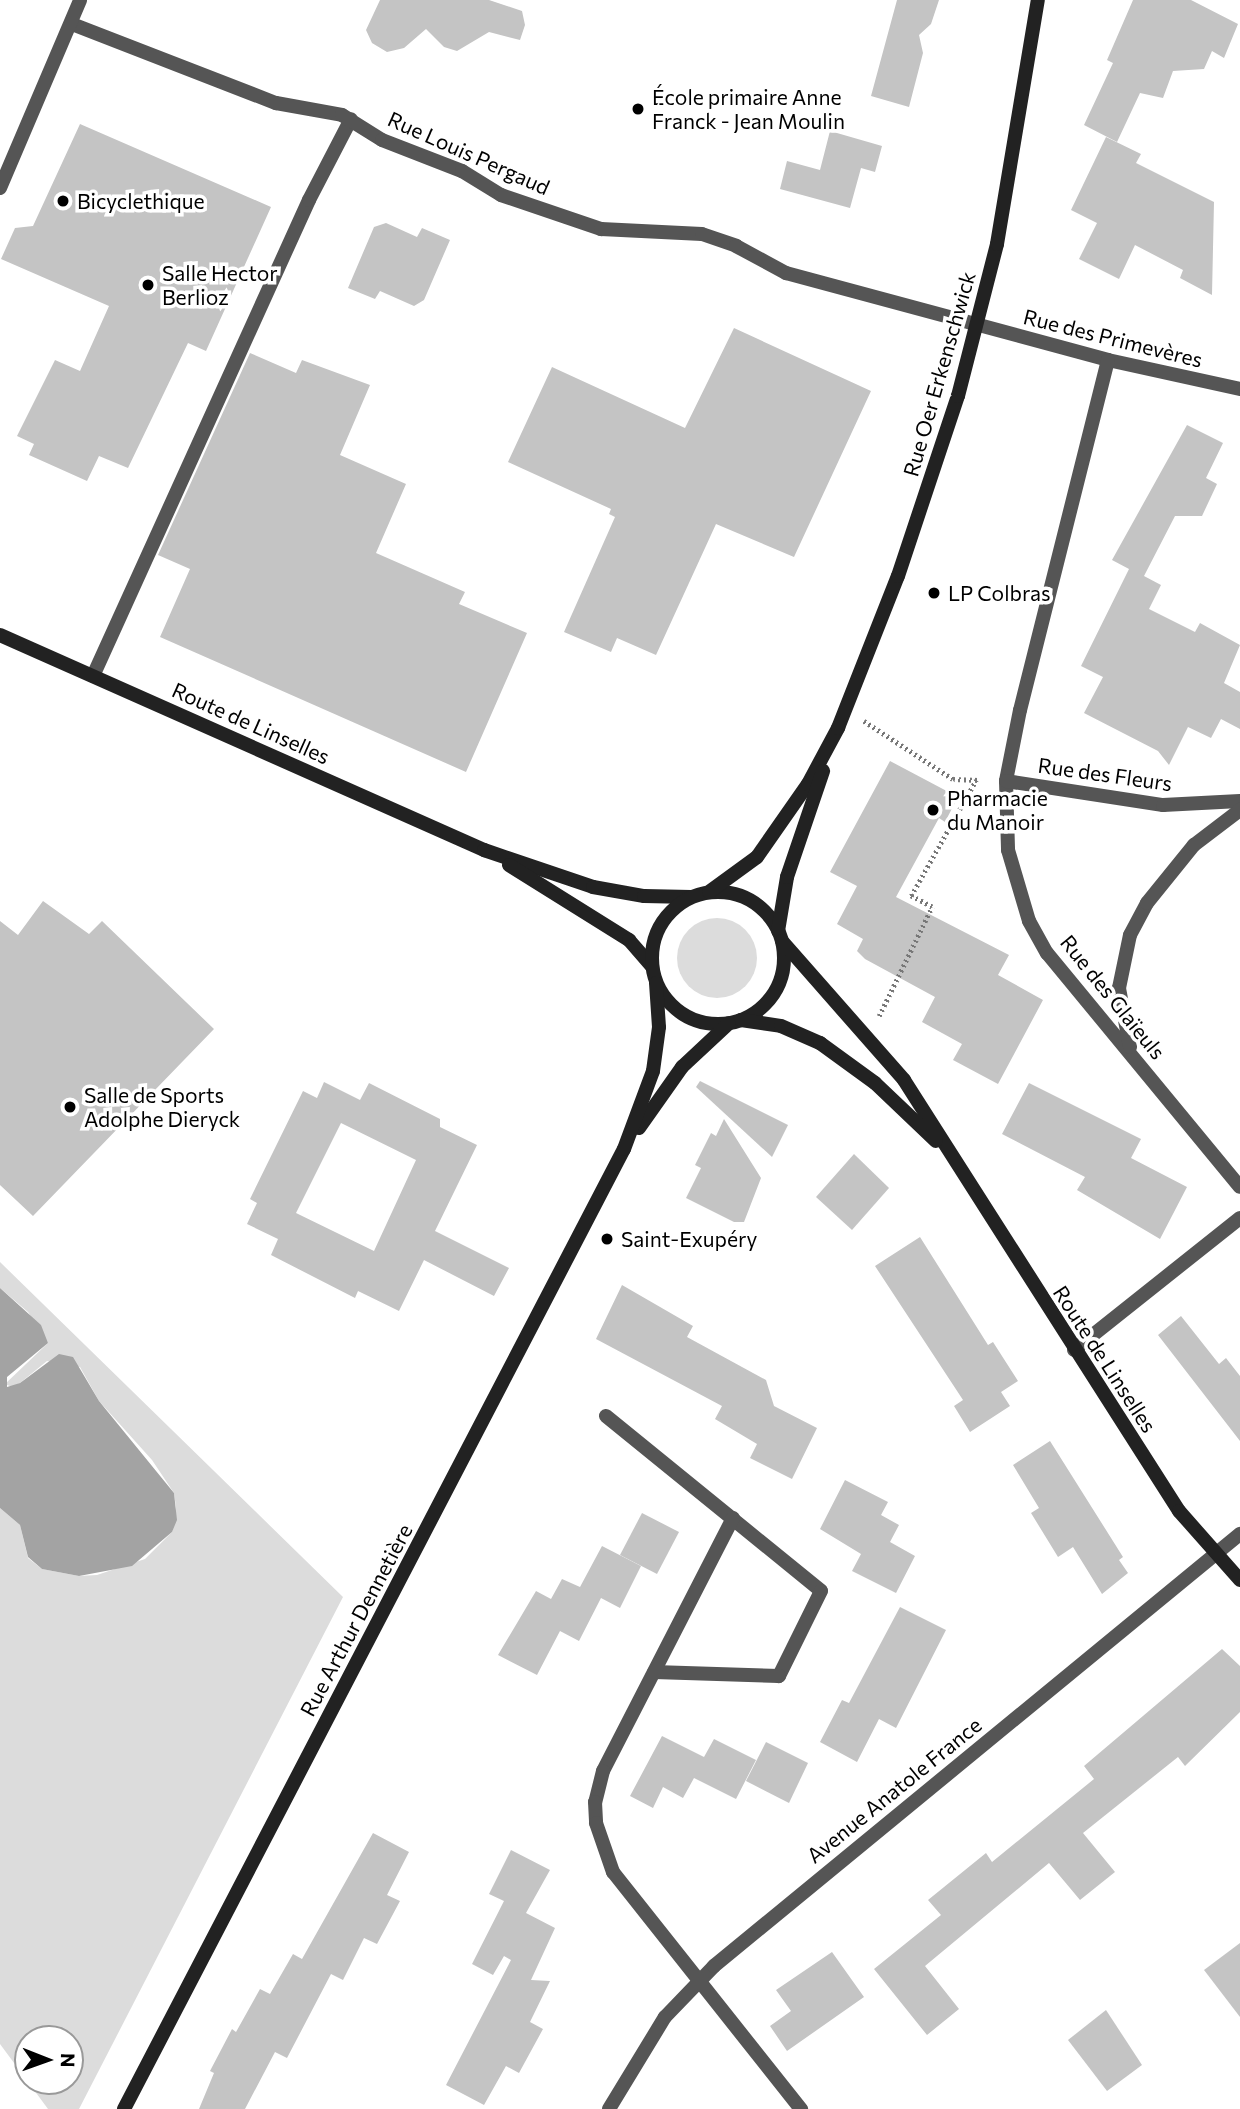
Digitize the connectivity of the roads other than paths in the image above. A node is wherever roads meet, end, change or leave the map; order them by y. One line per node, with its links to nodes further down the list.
1 (80, 0): 3 (street)
2 (1038, 0): 6 (street, Rue Oer Erkenschwick)
3 (72, 24): 4 (street, Rue Louis Pergaud); 5 (street)
4 (351, 119): 6 (street, Rue Louis Pergaud); 10 (street)
5 (0, 188)
6 (977, 325): 7 (street, Rue des Primevères); 11 (street, Rue Oer Erkenschwick)
7 (1108, 360): 8 (street, Rue des Primevères); 12 (street, Rue des Glaïeuls)
8 (1240, 389)
9 (0, 635): 10 (street, Route de Linselles)
10 (93, 676): 15 (street, Route de Linselles)
11 (830, 745): 16 (street, Rue Oer Erkenschwick); 18 (street, Rue Oer Erkenschwick)
12 (1006, 780): 13 (street, Rue des Fleurs); 22 (street, Rue des Glaïeuls)
13 (1240, 801)
14 (1240, 810): 22 (street)
15 (484, 850): 17 (street, Route de Linselles); 19 (street, Route de Linselles)
16 (709, 892): 17 (street); 18 (street)
17 (691, 897): 19 (street)
18 (780, 936): 21 (street); 24 (street, Route de Linselles)
19 (652, 966): 20 (street)
20 (656, 983): 21 (street); 23 (street, Rue Arthur Dennetière)
21 (734, 1022): 23 (street, Rue Arthur Dennetière); 24 (street, Route de Linselles)
22 (1133, 1055): 25 (street, Rue des Glaïeuls)
23 (624, 1149): 35 (street, Rue Arthur Dennetière)
24 (947, 1152): 27 (street, Route de Linselles)
25 (1240, 1187)
26 (1240, 1218): 27 (street)
27 (1074, 1350): 31 (street, Route de Linselles)
28 (606, 1416): 29 (street)
29 (733, 1518): 33 (street); 33 (street)
30 (1240, 1534): 31 (street, Avenue Anatole France)
31 (1215, 1556): 32 (street, Route de Linselles); 34 (street, Avenue Anatole France)
32 (1240, 1580)
33 (654, 1672): 34 (street)
34 (701, 1978): 36 (street, Avenue Anatole France); 37 (street)
35 (124, 2109)
36 (609, 2109)
37 (801, 2109)

